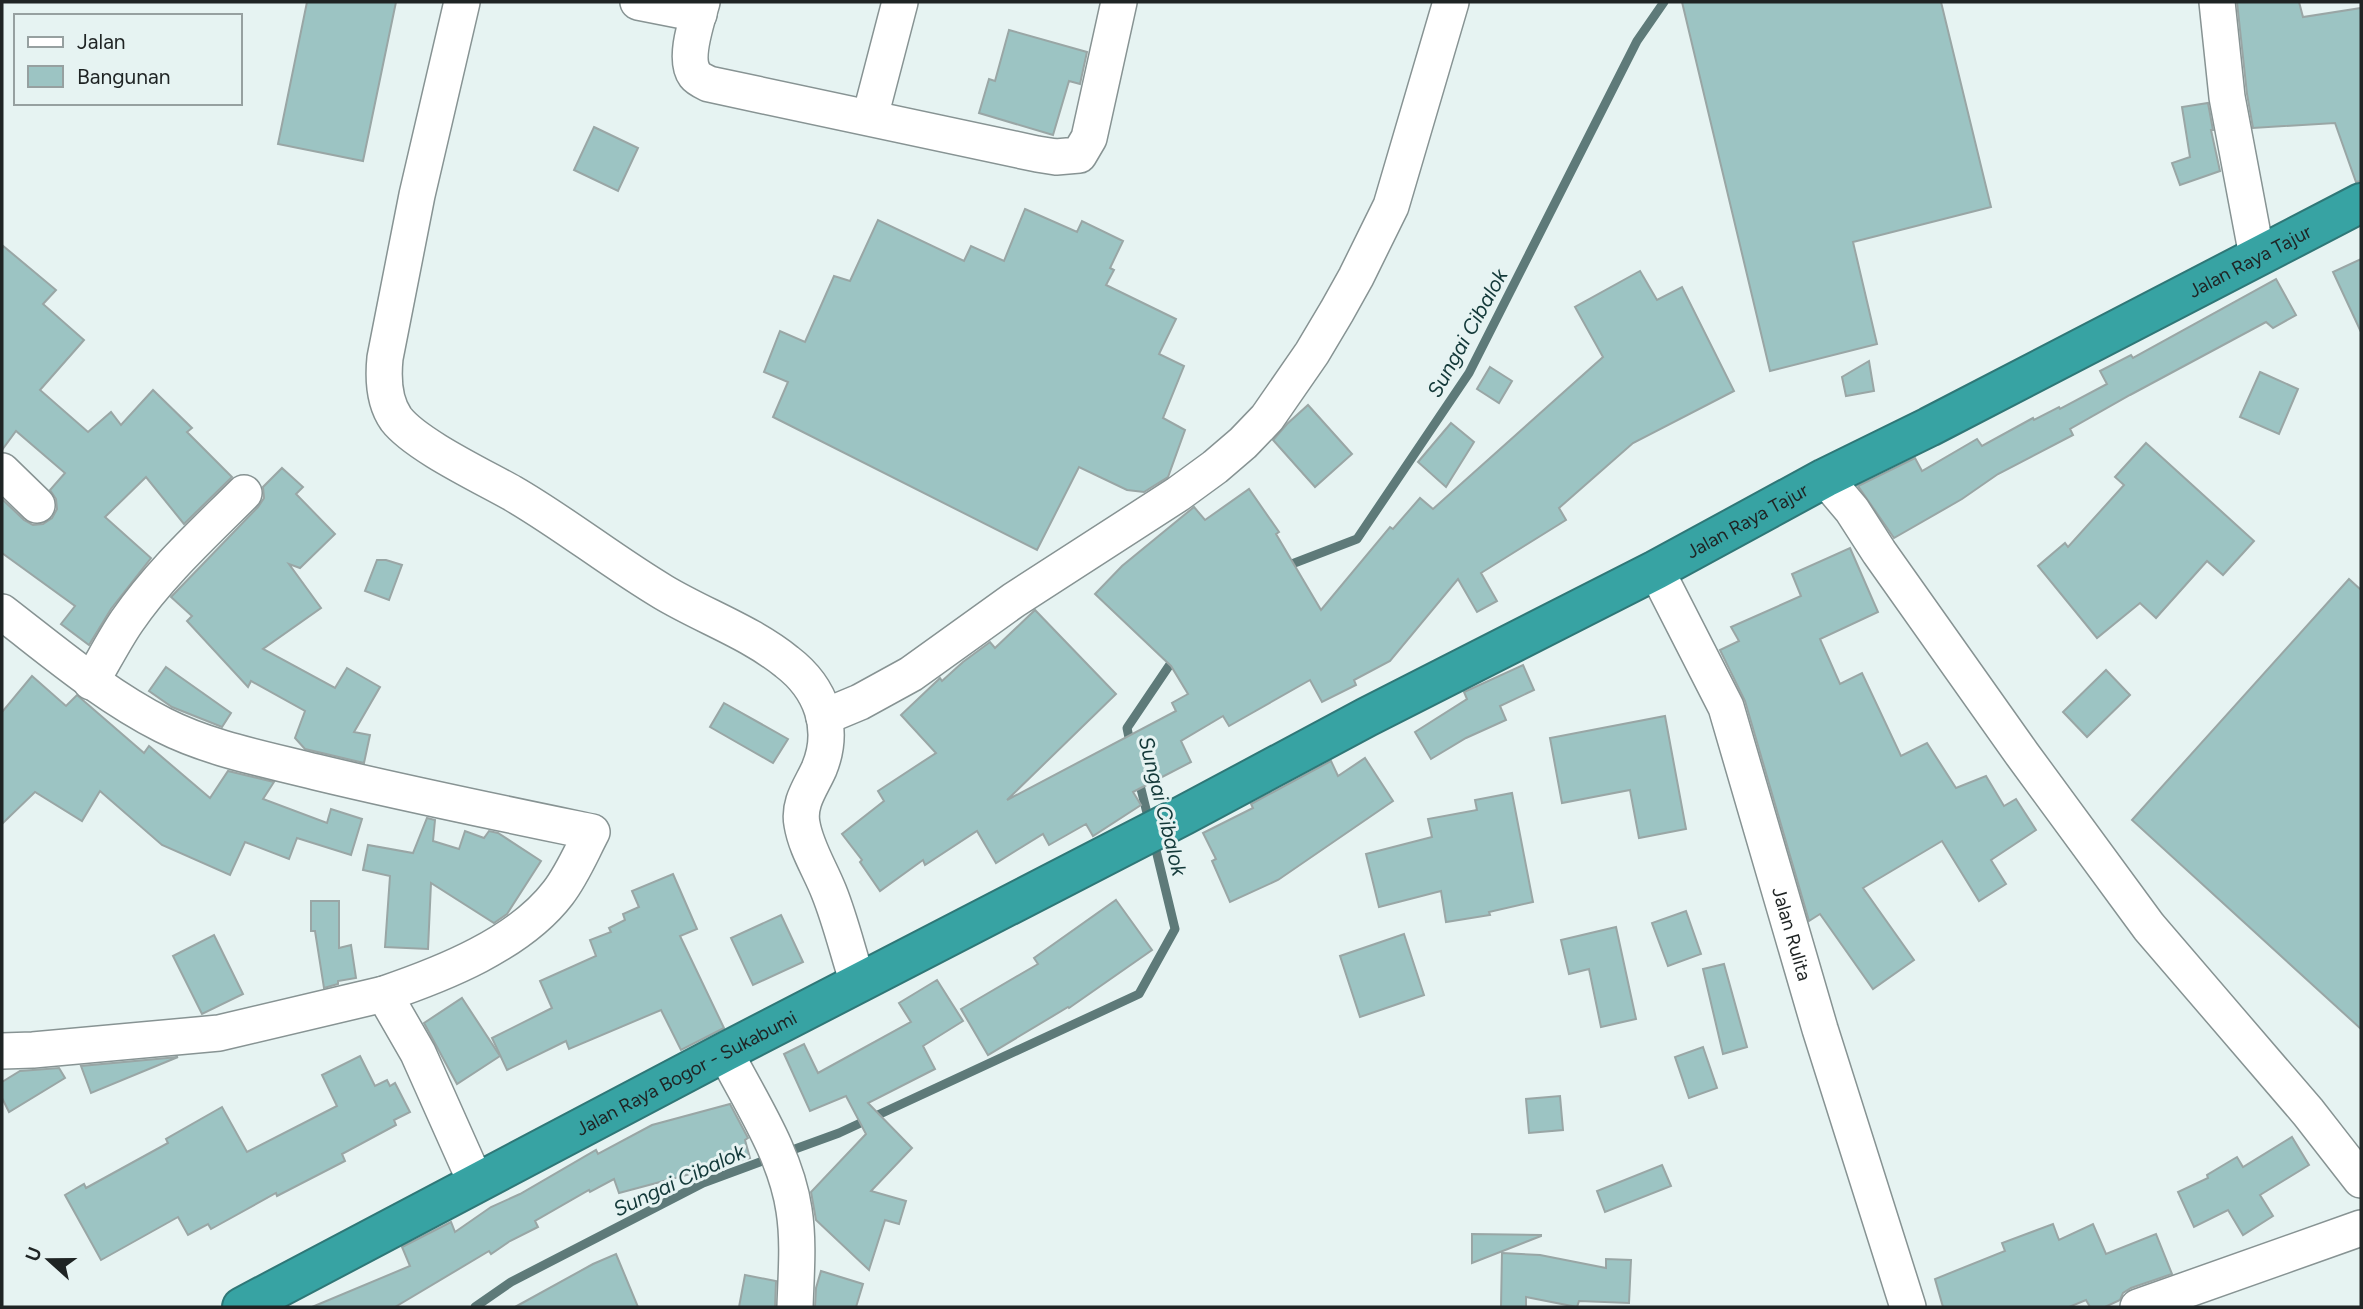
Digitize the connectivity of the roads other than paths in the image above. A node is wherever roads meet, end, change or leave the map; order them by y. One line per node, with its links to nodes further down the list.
1 (461, 2): 18 (street)
2 (638, 2): 7 (street)
3 (900, 2): 8 (street)
4 (1119, 2): 8 (street)
5 (1451, 2): 18 (street)
6 (2217, 2): 10 (street)
7 (700, 8): 8 (street)
8 (870, 117)
9 (2361, 203): 10 (highway, Jalan Raya Tajur)
10 (2258, 256): 12 (highway, Jalan Raya Tajur)
11 (2, 471): 14 (street)
12 (1825, 478): 15 (highway, Jalan Raya Tajur); 24 (street)
13 (244, 493): 17 (street)
14 (37, 505)
15 (1656, 569): 19 (highway, Jalan Raya Tajur); 29 (street, Jalan Rulita)
16 (2, 612): 17 (street)
17 (91, 682): 21 (street)
18 (824, 717): 20 (street)
19 (1132, 841): 20 (highway, Jalan Raya Bogor - Sukabumi)
20 (858, 983): 23 (highway, Jalan Raya Bogor - Sukabumi)
21 (384, 995): 22 (street); 25 (street)
22 (2, 1051)
23 (725, 1052): 25 (highway, Jalan Raya Bogor - Sukabumi); 28 (street)
24 (2361, 1180)
25 (476, 1183): 27 (highway, Jalan Raya Bogor - Sukabumi)
26 (2361, 1228): 30 (street)
27 (242, 1307)
28 (795, 1307)
29 (1908, 1307)
30 (2138, 1307)

